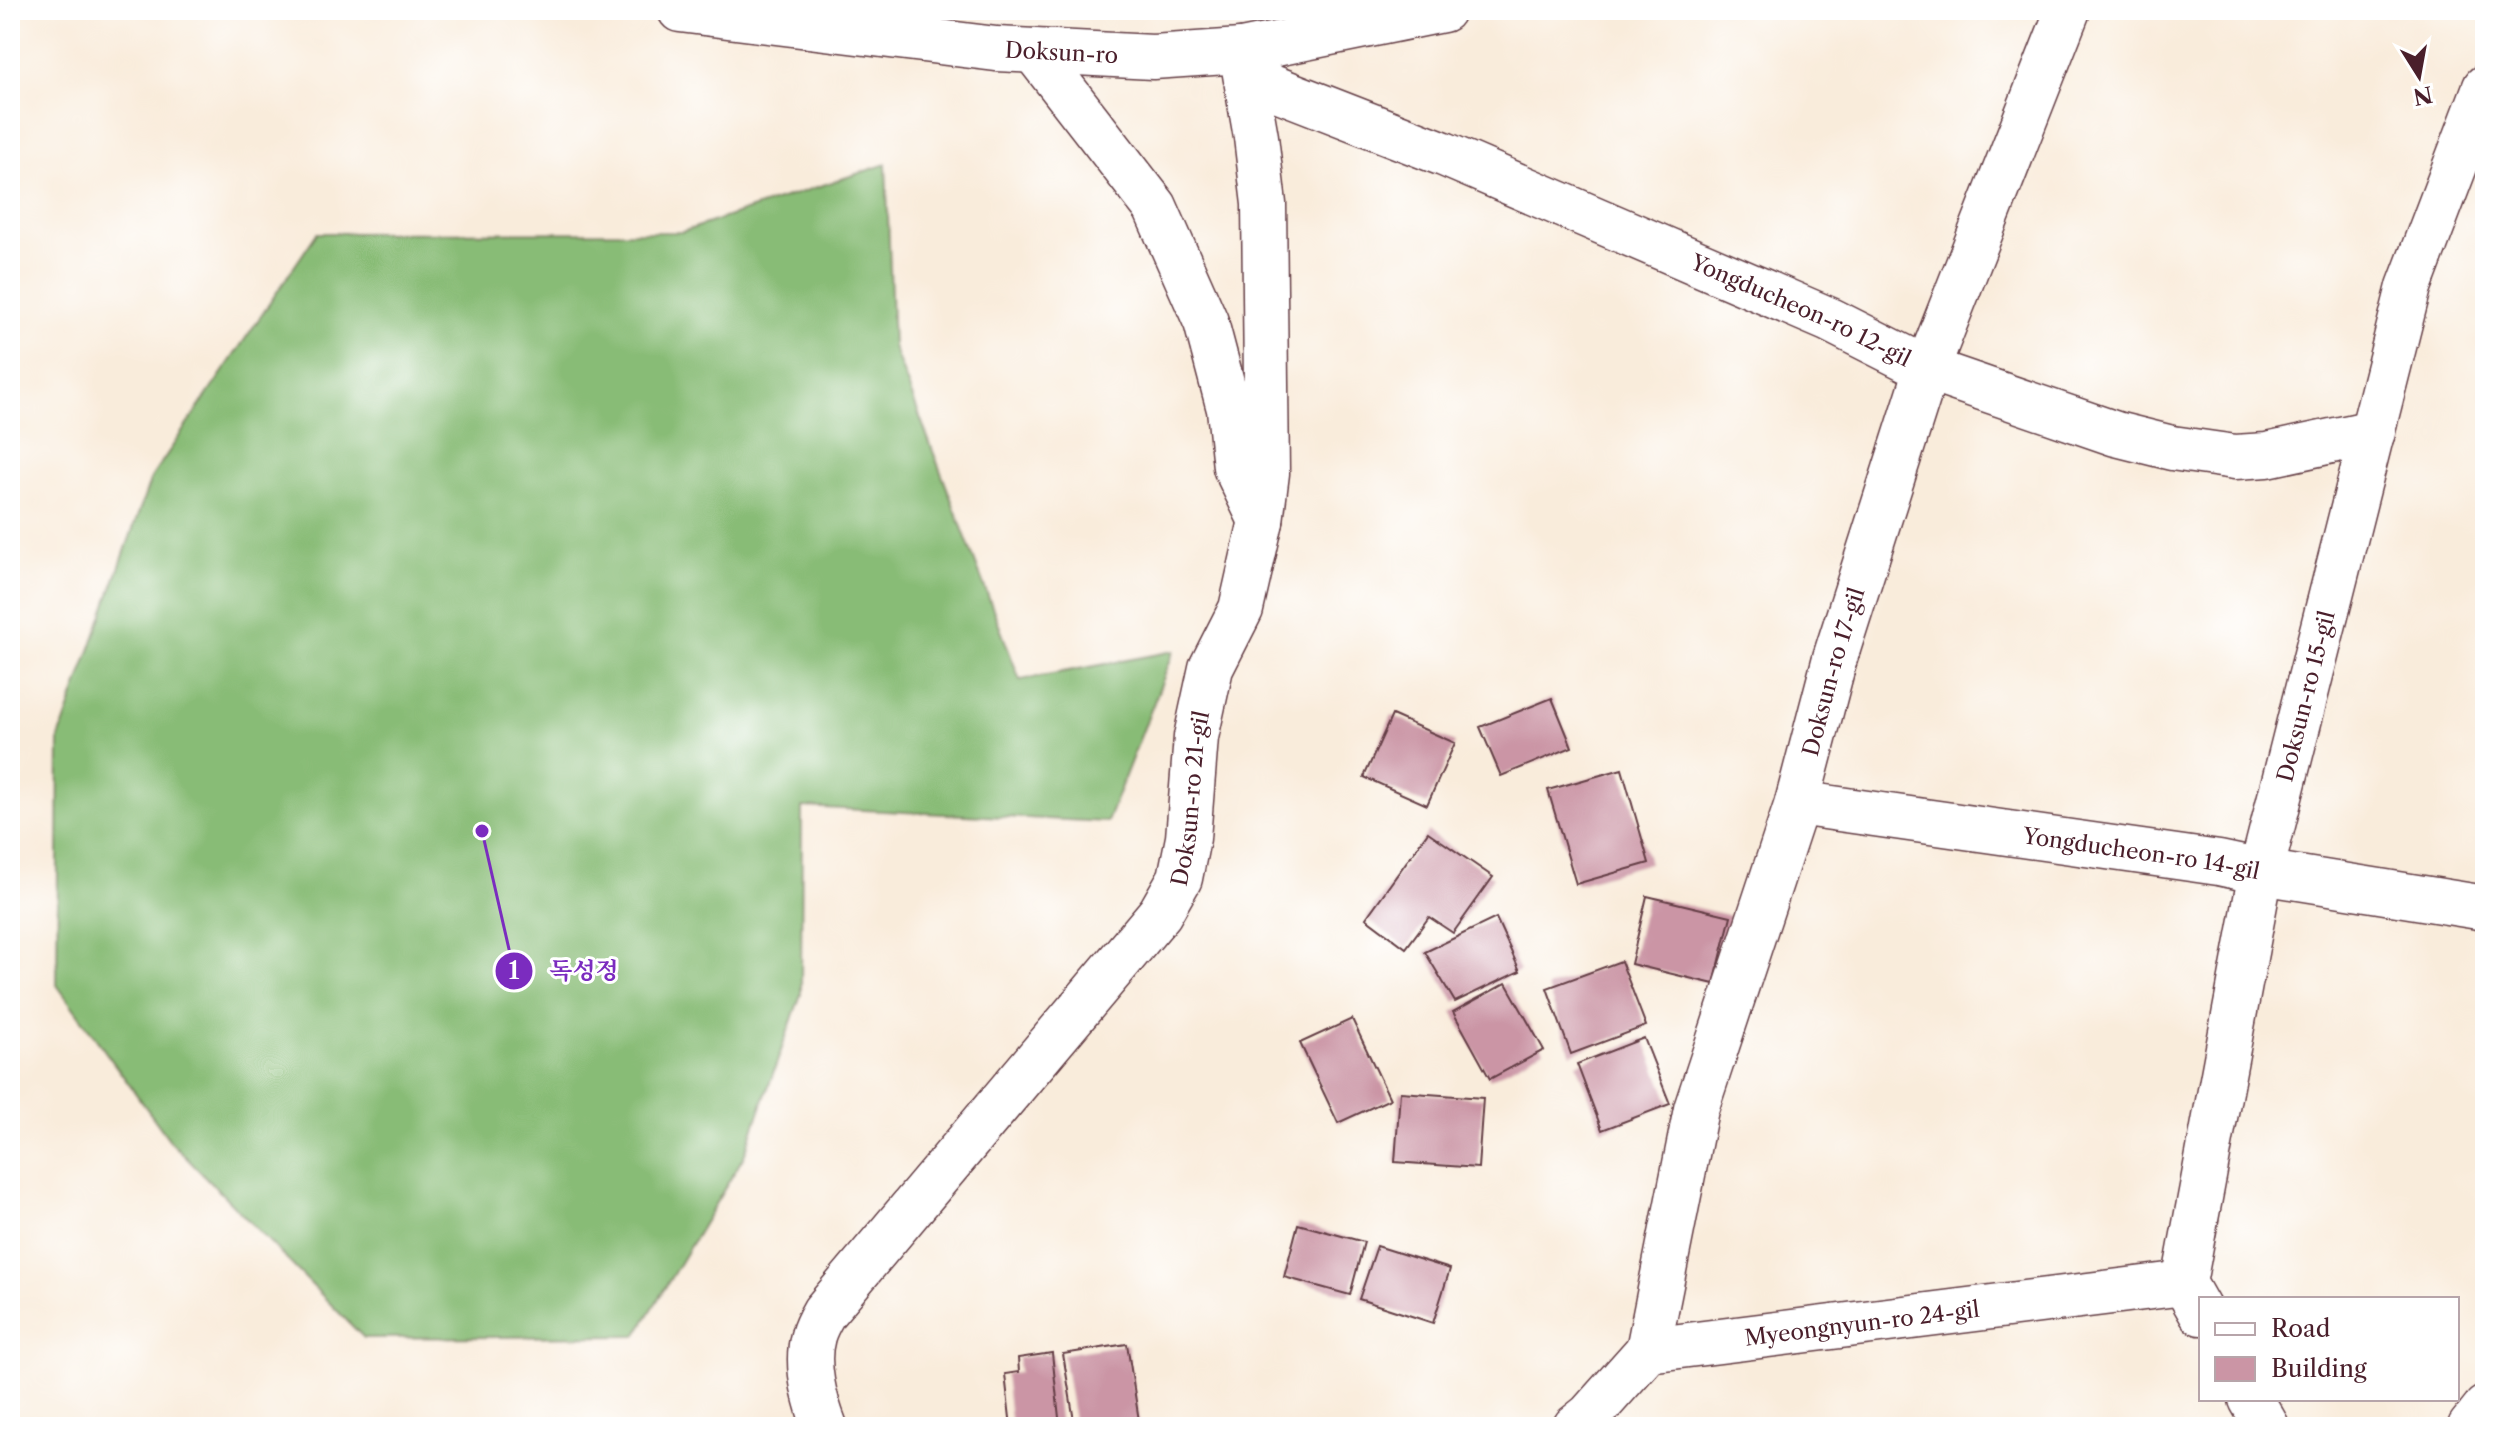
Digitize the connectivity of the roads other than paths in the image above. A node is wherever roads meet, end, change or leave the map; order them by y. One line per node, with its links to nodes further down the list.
1 (680, 10): 4 (street, Doksun-ro)
2 (1443, 10): 5 (street, Doksun-ro)
3 (2068, 10): 7 (street, Doksun-ro 17-gil)
4 (1034, 51): 5 (street, Doksun-ro); 9 (street)
5 (1243, 64): 7 (street, Yongducheon-ro 12-gil); 9 (street, Doksun-ro 21-gil)
6 (2485, 87): 8 (street, Doksun-ro 15-gil)
7 (1927, 369): 8 (street, Yongducheon-ro 12-gil); 10 (street, Doksun-ro 17-gil)
8 (2373, 432): 11 (street, Doksun-ro 15-gil)
9 (1261, 521): 17 (street, Doksun-ro 21-gil)
10 (1797, 803): 11 (street, Yongducheon-ro 14-gil); 14 (street, Doksun-ro 17-gil)
11 (2261, 872): 12 (street, Yongducheon-ro 14-gil); 13 (street, Doksun-ro 15-gil)
12 (2485, 908)
13 (2192, 1298): 14 (street, Myeongnyun-ro 24-gil)
14 (1648, 1350): 18 (street)
15 (2252, 1401): 19 (street)
16 (2485, 1408): 20 (street)
17 (825, 1427)
18 (1575, 1427)
19 (2267, 1427)
20 (2470, 1427)

